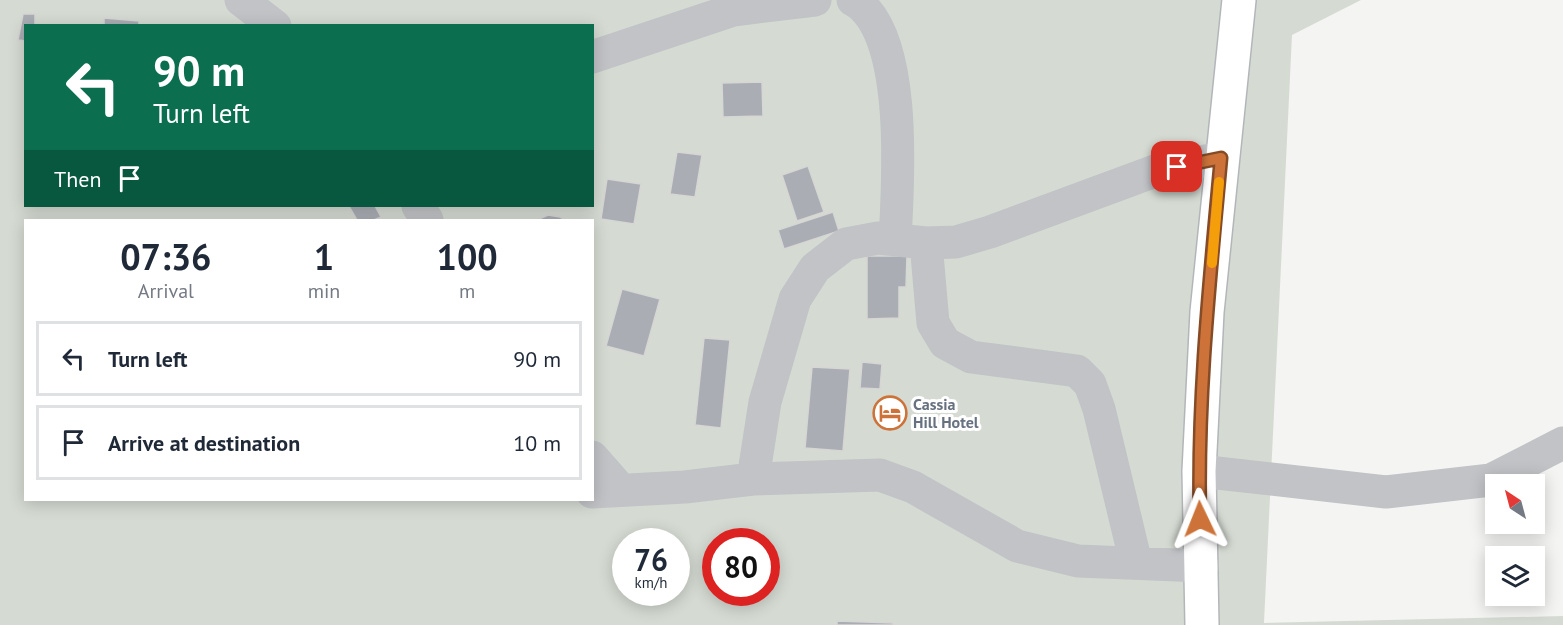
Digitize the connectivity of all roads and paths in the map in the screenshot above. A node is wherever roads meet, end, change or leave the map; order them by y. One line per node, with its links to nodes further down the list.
1 (241, 0): 5 (lane)
2 (815, 0): 6 (lane)
3 (853, 0): 8 (lane)
4 (1239, 0): 7 (highway)
5 (272, 24)
6 (594, 56)
7 (1221, 158): 8 (lane); 11 (highway)
8 (911, 241): 12 (lane); 14 (lane)
9 (1563, 443): 11 (lane)
10 (594, 462): 13 (lane)
11 (1199, 471): 15 (highway)
12 (753, 479): 13 (lane); 14 (lane)
13 (607, 491)
14 (1136, 563): 15 (lane)
15 (1202, 566): 16 (highway)
16 (1202, 625)

